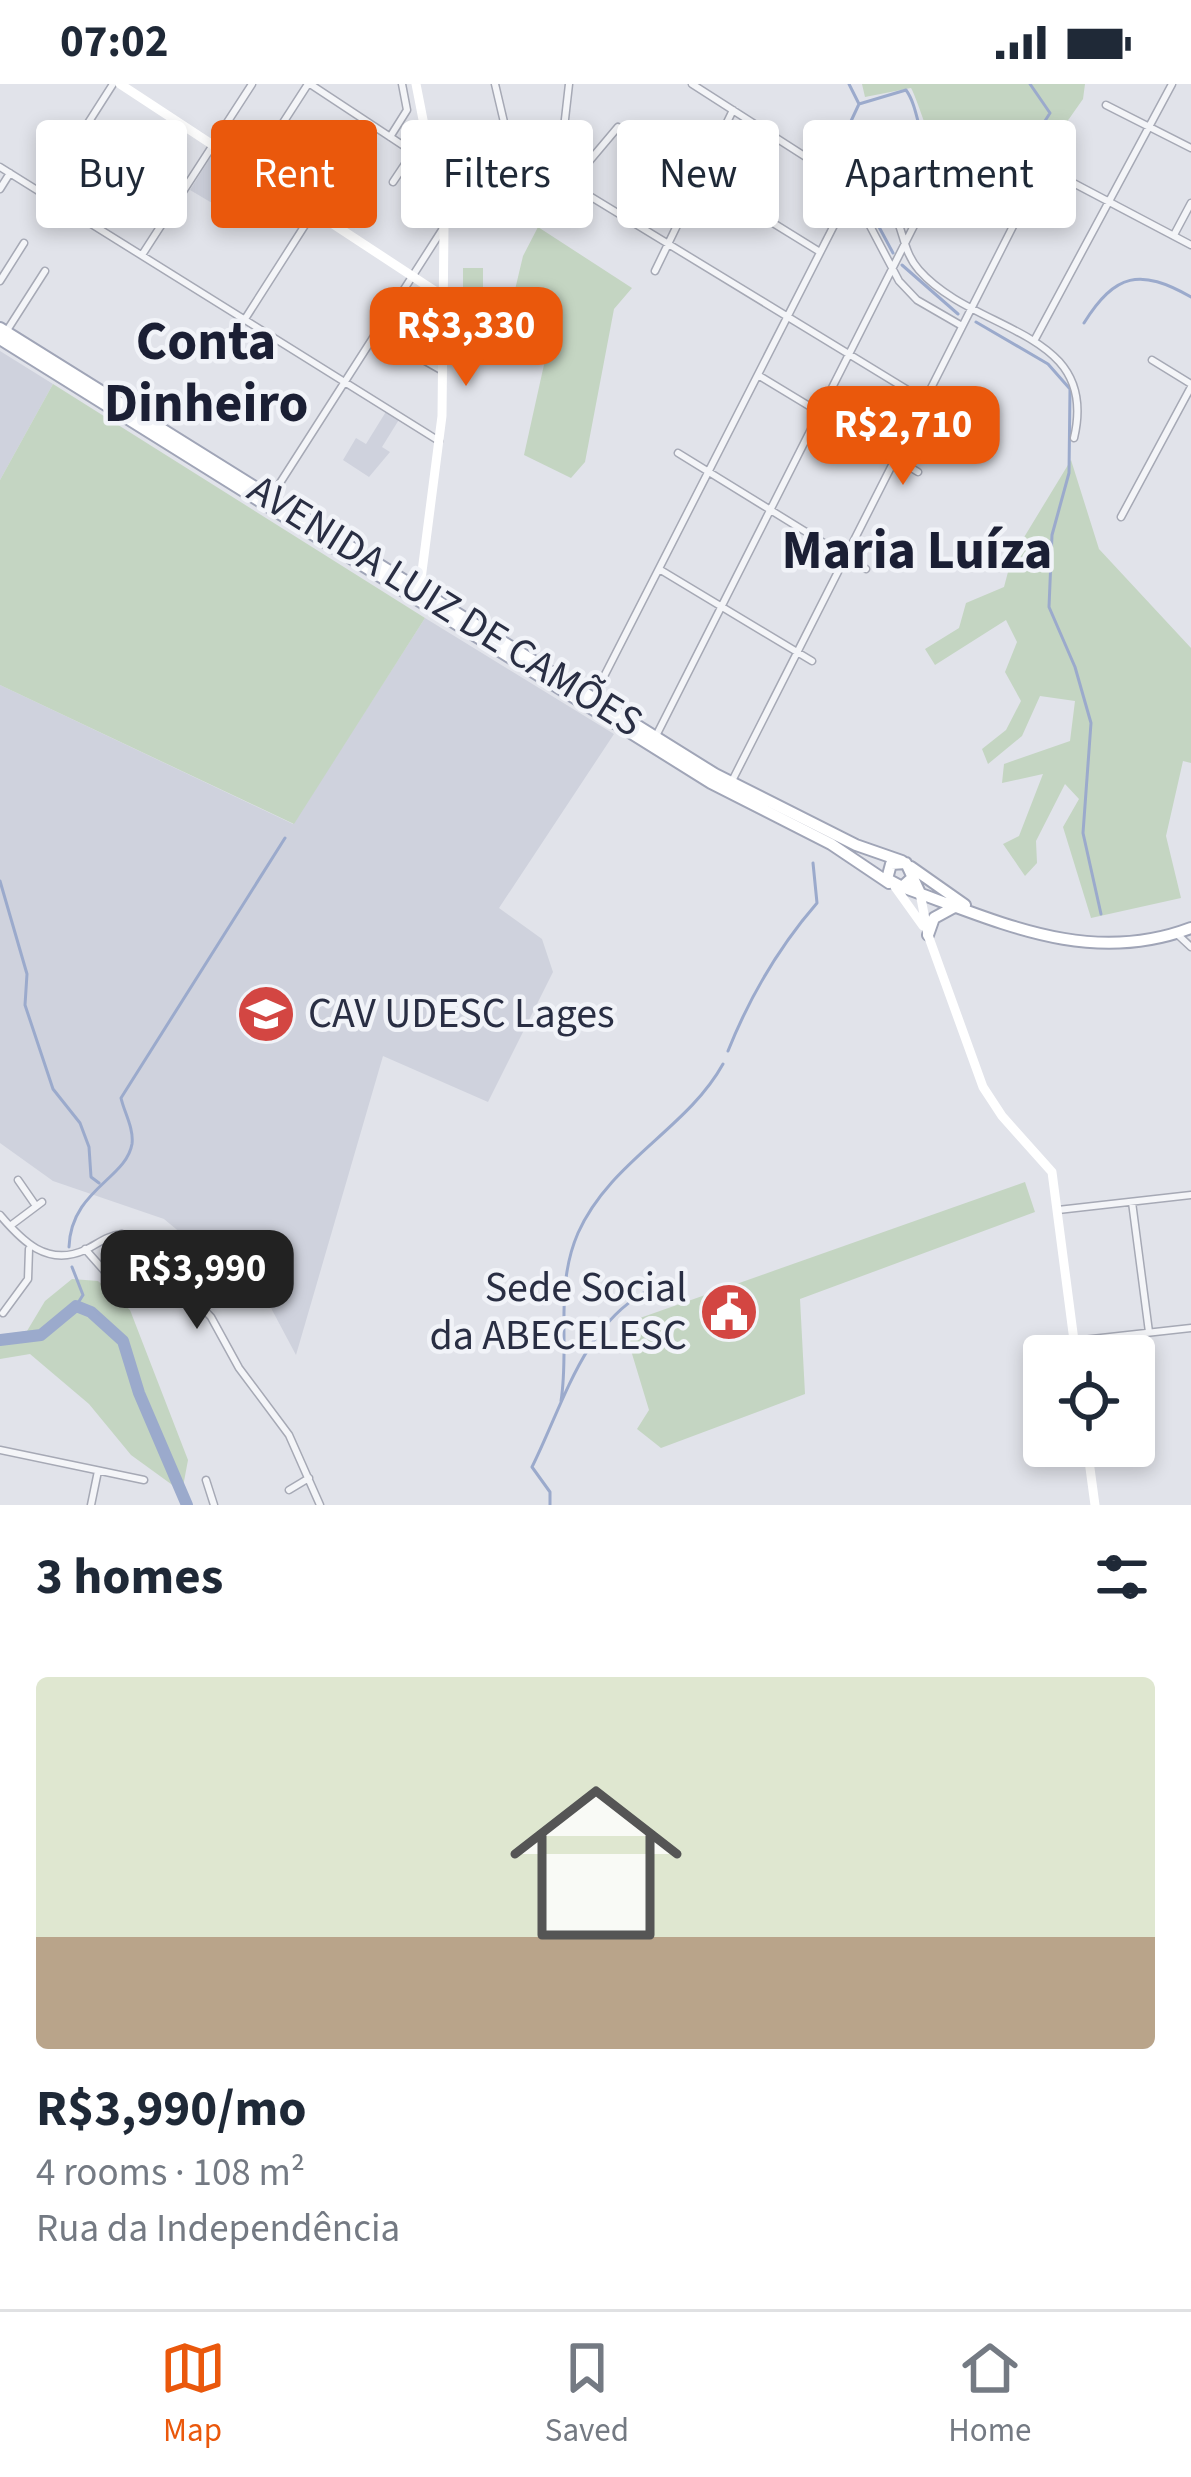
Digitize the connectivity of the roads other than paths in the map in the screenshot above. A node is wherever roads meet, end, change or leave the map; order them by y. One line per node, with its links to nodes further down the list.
1 (117, 84): 12 (street); 23 (street)
2 (252, 84): 13 (street)
3 (309, 84): 14 (street); 15 (street)
4 (402, 84): 24 (street)
5 (416, 84): 16 (street)
6 (495, 84): 17 (street)
7 (569, 84): 18 (street)
8 (692, 84): 11 (street)
9 (1172, 84): 20 (street)
10 (1106, 105): 20 (street)
11 (734, 110): 19 (street); 27 (street)
12 (93, 120)
13 (229, 120)
14 (285, 120)
15 (364, 120)
16 (424, 120)
17 (503, 120)
18 (565, 120)
19 (729, 120)
20 (1149, 127): 26 (street); 35 (street)
21 (377, 129): 24 (street)
22 (617, 130): 28 (street)
23 (211, 137)
24 (390, 137): 31 (street)
25 (211, 148): 54 (street)
26 (1191, 148)
27 (803, 154)
28 (593, 159)
29 (0, 167): 30 (street)
30 (10, 173): 32 (street); 33 (street)
31 (394, 182)
32 (0, 189)
33 (36, 190)
34 (593, 198): 50 (street)
35 (1109, 201): 48 (street); 61 (street); 67 (street)
36 (1191, 203): 48 (street)
37 (779, 226): 53 (street)
38 (98, 228): 54 (street)
39 (303, 228): 63 (street)
40 (340, 228): 58 (street)
41 (443, 228): 58 (street)
42 (444, 228): 60 (street)
43 (676, 228): 50 (street)
44 (833, 228): 53 (street)
45 (872, 228): 55 (street)
46 (899, 228): 52 (street)
47 (913, 228): 52 (street)
48 (1175, 232): 51 (street)
49 (24, 243): 59 (street)
50 (668, 244): 57 (street); 62 (street)
51 (1191, 245)
52 (904, 247): 55 (street); 61 (street)
53 (821, 252): 62 (street)
54 (142, 255): 63 (street)
55 (892, 270): 64 (street); 68 (street)
56 (44, 271): 65 (street)
57 (655, 271)
58 (413, 275): 60 (street); 66 (street)
59 (0, 281)
60 (444, 297): 70 (street)
61 (970, 310): 64 (street); 67 (street)
62 (788, 316): 68 (street); 71 (street)
63 (244, 319): 72 (street)
64 (962, 326): 74 (street)
65 (2, 333): 83 (main road, AVENIDA LUIZ DE CAMÕES)
66 (376, 333): 70 (street); 72 (street)
67 (1034, 341): 77 (street)
68 (849, 354): 74 (street); 75 (street)
69 (1152, 360): 73 (street)
70 (444, 372): 78 (street)
71 (758, 375): 75 (street); 81 (street)
72 (345, 382): 78 (street); 83 (street)
73 (1191, 386): 85 (street)
74 (925, 400): 76 (street); 80 (street)
75 (820, 412): 80 (street); 84 (street)
76 (947, 413)
77 (1074, 438)
78 (440, 441): 89 (street)
79 (677, 453): 81 (street)
80 (895, 458): 82 (street); 86 (street)
81 (709, 472): 84 (street); 87 (street)
82 (918, 472)
83 (268, 501): 89 (main road, AVENIDA LUIZ DE CAMÕES)
84 (770, 510): 86 (street); 90 (street)
85 (1121, 517)
86 (845, 556): 88 (street); 91 (street)
87 (659, 568): 90 (street); 93 (street)
88 (866, 569)
89 (419, 595): 93 (main road, AVENIDA LUIZ DE CAMÕES)
90 (722, 606): 91 (street); 94 (street)
91 (797, 652): 92 (street); 95 (street)
92 (812, 661)
93 (591, 702): 94 (main road, AVENIDA LUIZ DE CAMÕES)
94 (653, 741): 95 (main road, AVENIDA LUIZ DE CAMÕES)
95 (728, 787): 96 (main road, AVENIDA LUIZ DE CAMÕES); 97 (main road, AVENIDA LUIZ DE CAMÕES)
96 (908, 865): 97 (main road); 97 (main road); 98 (main road); 100 (main road, AVENIDA LUIZ DE CAMÕES)
97 (895, 885): 98 (main road, AVENIDA LUIZ DE CAMÕES); 103 (street)
98 (920, 893): 99 (main road, AVENIDA LUIZ DE CAMÕES); 103 (street)
99 (956, 906): 100 (main road, AVENIDA LUIZ DE CAMÕES); 103 (main road)
100 (977, 914): 102 (main road)
101 (1191, 928): 102 (main road)
102 (1177, 934): 104 (street)
103 (928, 935): 108 (street)
104 (1191, 947)
105 (18, 1180): 110 (street)
106 (1191, 1195): 107 (street)
107 (1132, 1202): 108 (street); 116 (street)
108 (1058, 1210): 117 (street)
109 (0, 1215): 110 (street)
110 (10, 1226): 111 (street)
111 (28, 1249): 112 (street); 114 (street)
112 (85, 1250): 113 (street); 122 (street)
113 (132, 1303)
114 (3, 1313)
115 (1191, 1328): 116 (street)
116 (1149, 1332): 118 (street)
117 (1073, 1335)
118 (1124, 1335)
119 (0, 1450): 121 (street)
120 (1090, 1467): 129 (street)
121 (98, 1471): 123 (street); 126 (street)
122 (309, 1478): 125 (street); 128 (street)
123 (144, 1480)
124 (206, 1480): 127 (street)
125 (289, 1490)
126 (91, 1505)
127 (214, 1505)
128 (320, 1505)
129 (1095, 1505)

